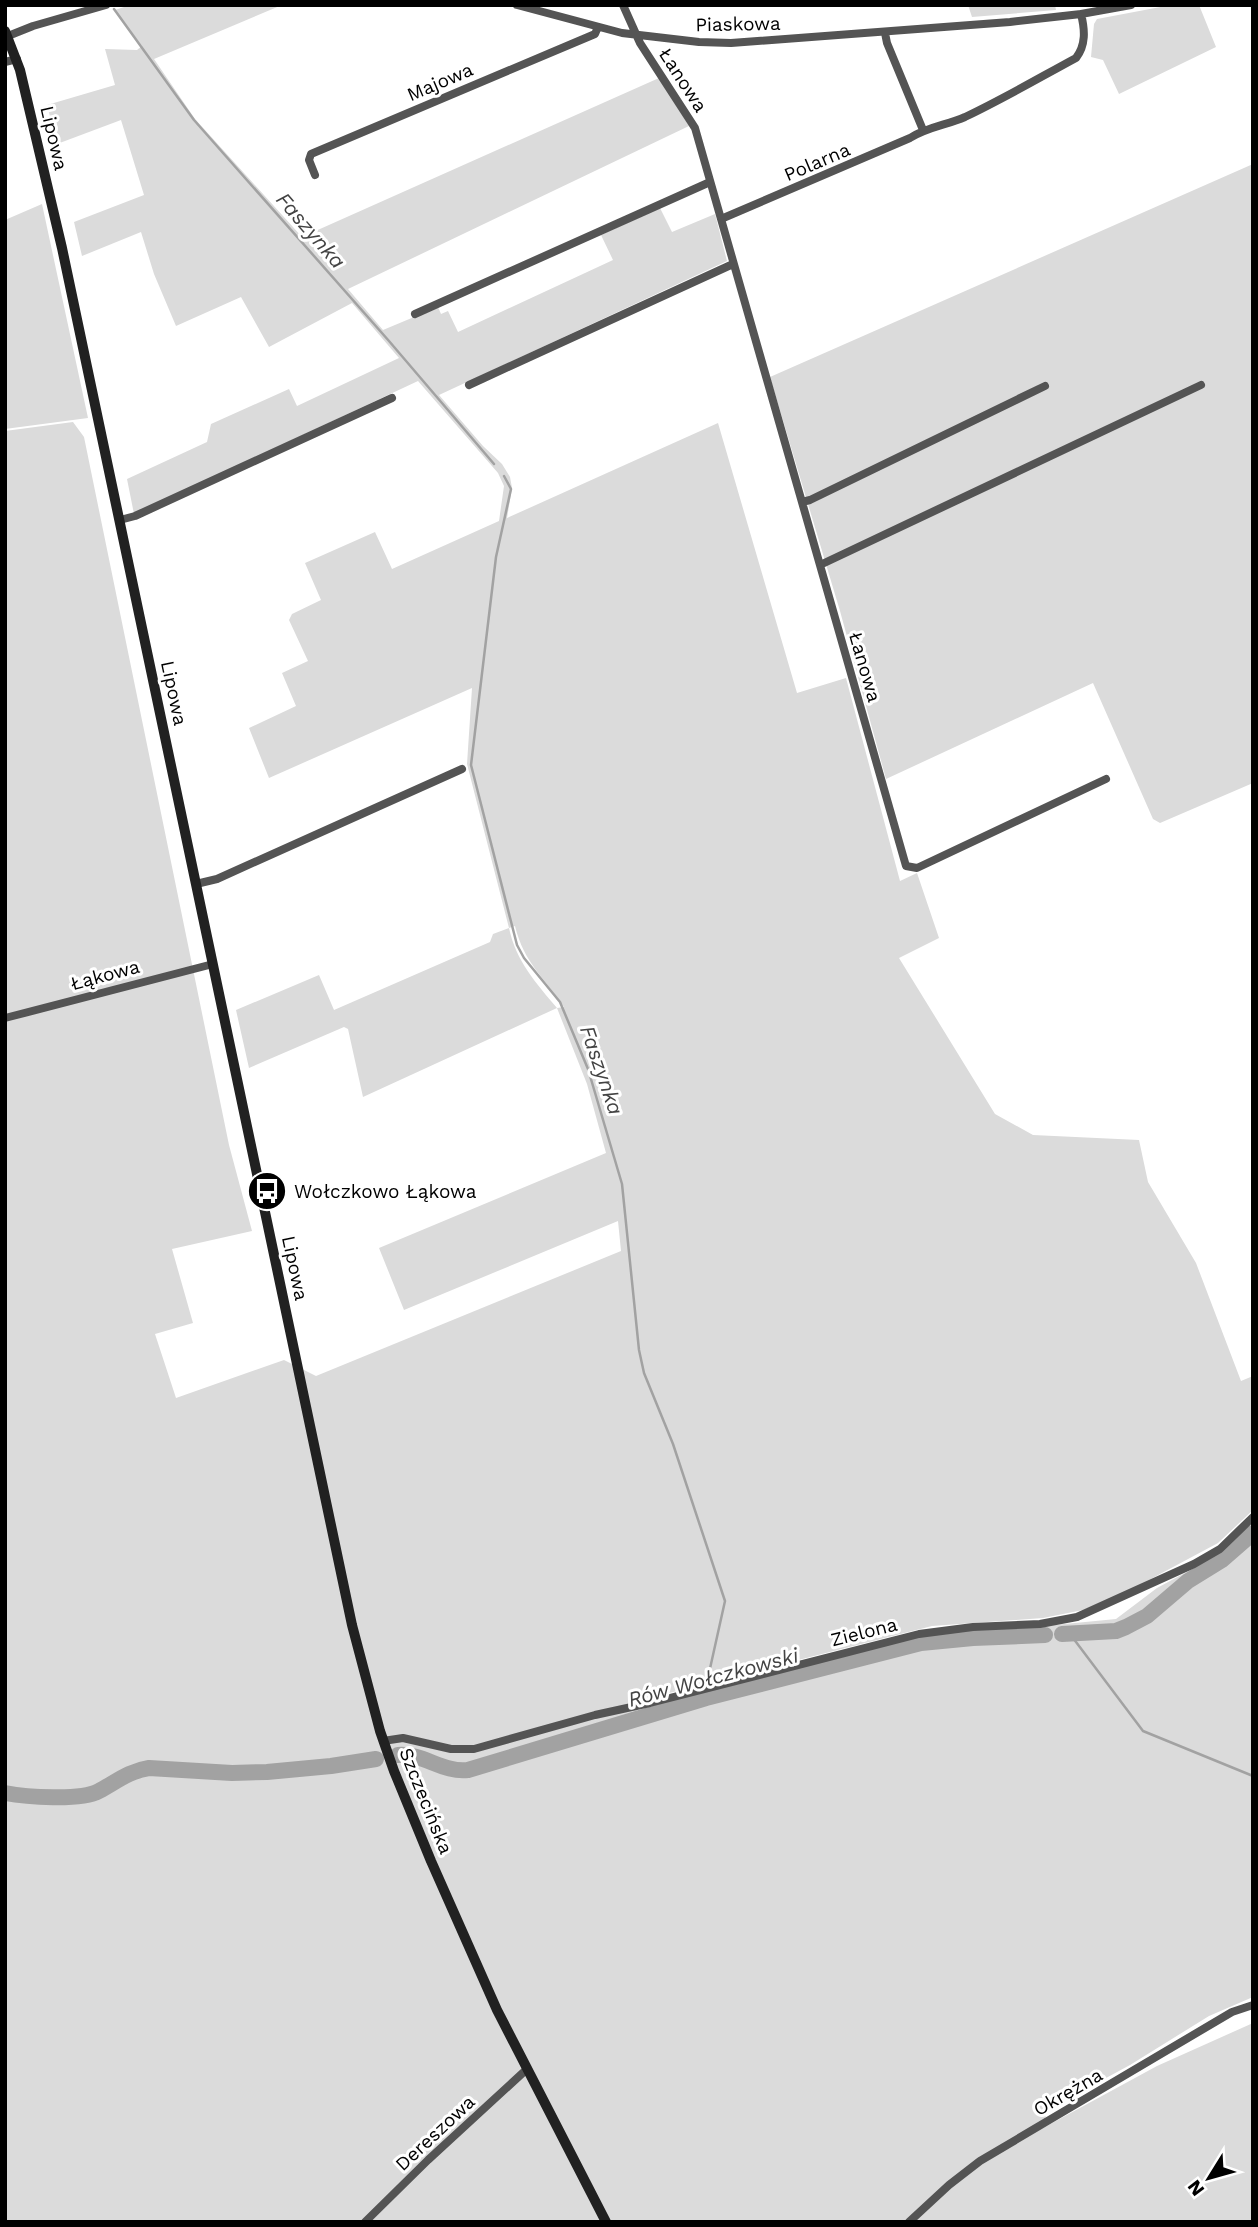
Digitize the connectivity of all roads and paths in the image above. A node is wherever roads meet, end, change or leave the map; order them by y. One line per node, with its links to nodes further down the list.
1 (106, 5): 8 (street)
2 (517, 5): 6 (street, Piaskowa)
3 (623, 5): 9 (street, Łanowa)
4 (1130, 5): 5 (street, Piaskowa)
5 (1081, 14): 7 (street, Piaskowa); 12 (street, Polarna)
6 (598, 27): 9 (street, Piaskowa); 13 (street, Majowa)
7 (886, 33): 9 (street, Piaskowa); 12 (street)
8 (7, 34): 10 (street, Lipowa)
9 (638, 36): 14 (street, Łanowa)
10 (17, 59): 11 (street); 23 (street, Lipowa)
11 (5, 62)
12 (923, 130): 15 (street, Polarna)
13 (315, 175)
14 (710, 181): 15 (street, Łanowa); 17 (street)
15 (720, 219): 16 (street, Łanowa)
16 (733, 264): 18 (street); 22 (street, Łanowa)
17 (415, 314)
18 (469, 385)
19 (1045, 386): 22 (street)
20 (1201, 386): 24 (street)
21 (392, 398): 23 (street)
22 (802, 502): 24 (street, Łanowa)
23 (120, 520): 27 (street, Lipowa)
24 (820, 565): 26 (street, Łanowa)
25 (462, 769): 27 (street)
26 (1106, 779)
27 (196, 884): 28 (street, Lipowa)
28 (213, 964): 29 (street, Łąkowa); 30 (street, Lipowa)
29 (5, 1018)
30 (297, 1364): 32 (street, Szczecińska)
31 (1253, 1517): 32 (street, Zielona)
32 (383, 1741): 34 (street, Szczecińska)
33 (1253, 2005): 37 (street, Okrężna)
34 (527, 2069): 35 (street, Dereszowa); 36 (street, Szczecińska)
35 (366, 2222)
36 (606, 2222)
37 (909, 2222)

